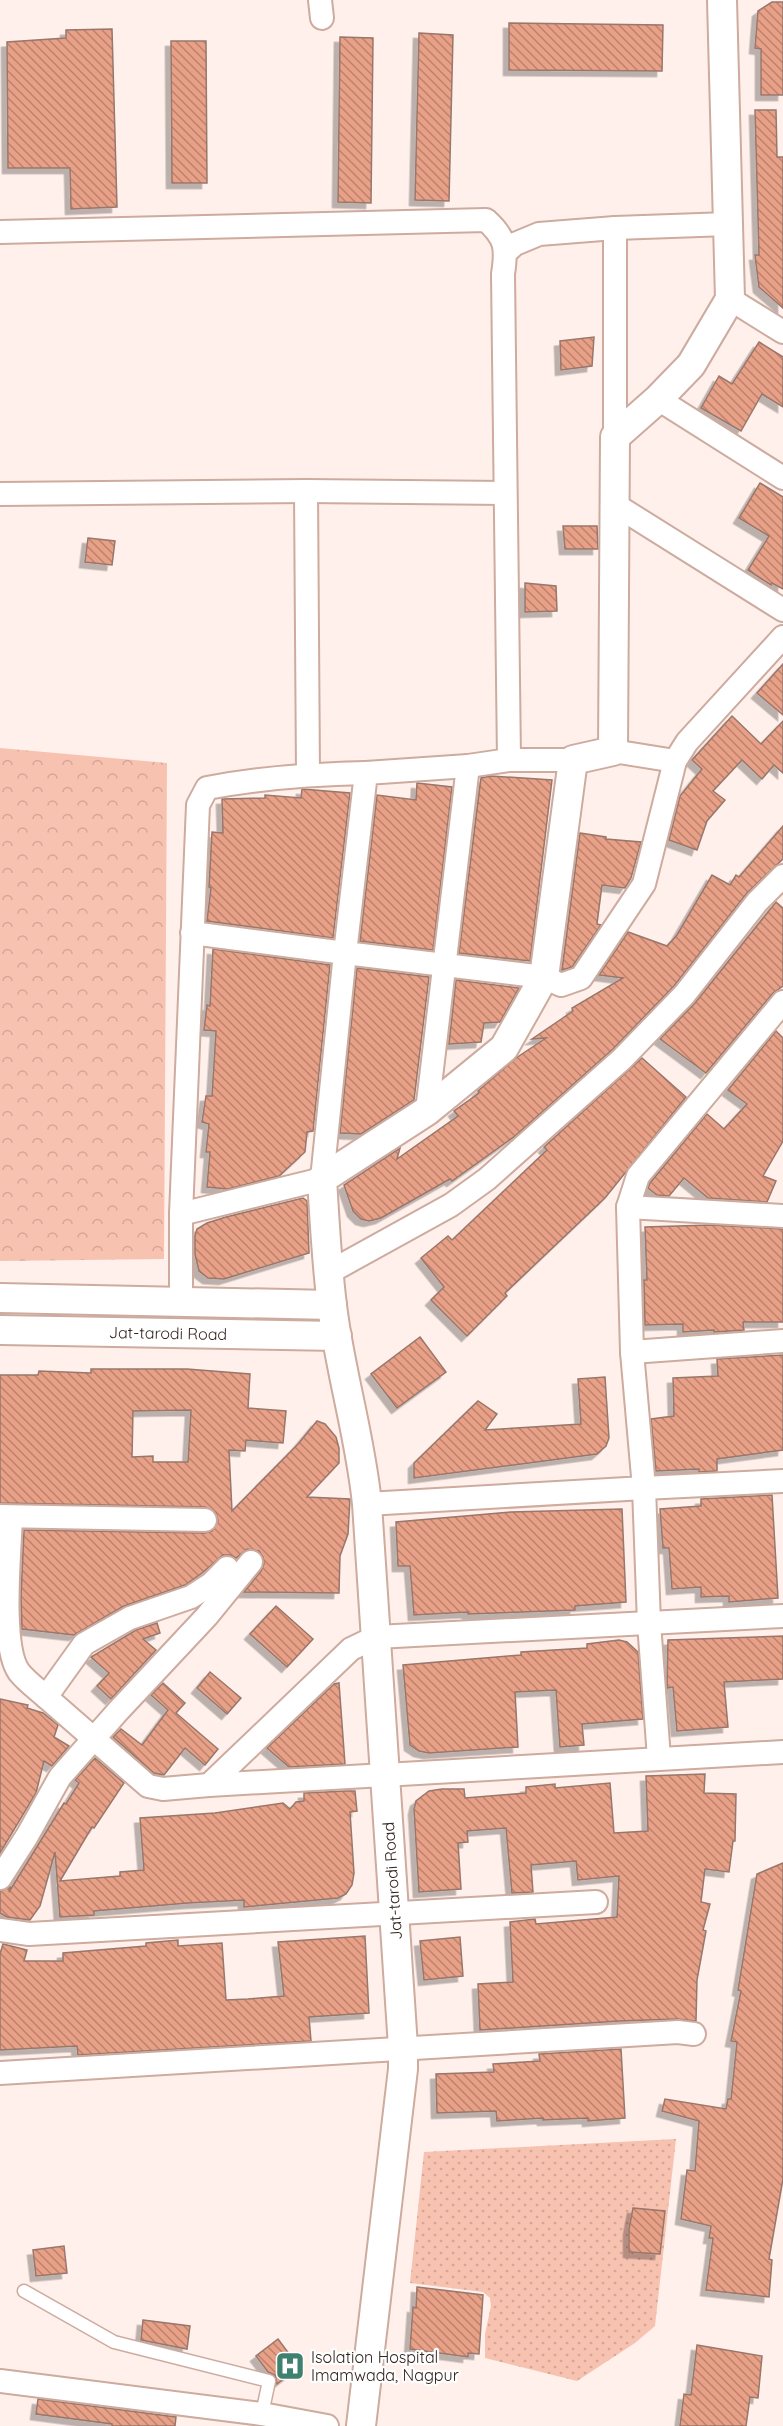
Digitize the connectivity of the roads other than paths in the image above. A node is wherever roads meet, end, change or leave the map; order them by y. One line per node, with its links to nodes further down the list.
1 (722, 0): 2 (street)
2 (728, 224): 3 (street); 6 (street)
3 (615, 228): 5 (street); 9 (street)
4 (0, 232): 5 (street)
5 (506, 252): 12 (street)
6 (730, 299): 7 (street); 8 (street)
7 (783, 332)
8 (658, 399): 9 (street); 10 (street)
9 (615, 437): 14 (street)
10 (783, 478)
11 (306, 491): 12 (street); 13 (street); 23 (street)
12 (505, 493): 18 (street)
13 (0, 494)
14 (614, 504): 15 (street); 17 (street)
15 (783, 610)
16 (783, 637): 20 (street)
17 (613, 751): 19 (street); 20 (street)
18 (509, 760): 19 (street); 21 (street)
19 (573, 760): 28 (street)
20 (675, 761): 28 (street)
21 (468, 766): 22 (street); 27 (street)
22 (366, 773): 23 (street); 26 (street)
23 (308, 774): 25 (street)
24 (783, 876): 35 (street)
25 (192, 933): 26 (street); 33 (street)
26 (345, 953): 27 (street); 31 (street)
27 (446, 964): 28 (street); 30 (street)
28 (544, 977): 30 (street)
29 (783, 1002): 32 (street)
30 (427, 1111): 31 (street)
31 (322, 1179): 33 (street); 35 (street)
32 (628, 1207): 34 (street); 41 (street)
33 (181, 1214): 37 (street)
34 (783, 1216)
35 (328, 1273): 38 (street)
36 (0, 1298): 37 (street)
37 (181, 1302): 38 (street)
38 (334, 1321): 39 (street, Jat-tarodi Road); 44 (street, Jat-tarodi Road)
39 (0, 1330)
40 (783, 1341): 41 (street)
41 (632, 1352): 43 (street)
42 (783, 1481): 43 (street)
43 (644, 1488): 44 (street); 50 (street)
44 (367, 1504): 51 (street, Jat-tarodi Road)
45 (6, 1516): 46 (street); 52 (street)
46 (205, 1520)
47 (251, 1562): 53 (street)
48 (227, 1568): 52 (street)
49 (783, 1616): 50 (street)
50 (650, 1623): 51 (street); 55 (street)
51 (376, 1636): 56 (street, Jat-tarodi Road); 57 (street)
52 (46, 1696): 53 (street)
53 (93, 1739): 57 (street); 58 (street)
54 (783, 1752): 55 (street)
55 (659, 1758): 56 (street)
56 (385, 1776): 57 (street); 60 (street, Jat-tarodi Road)
57 (209, 1785)
58 (0, 1878)
59 (596, 1902): 60 (street)
60 (394, 1913): 61 (street); 63 (street, Jat-tarodi Road)
61 (0, 1930)
62 (694, 2034): 63 (street)
63 (403, 2047): 64 (street); 69 (street, Jat-tarodi Road)
64 (0, 2073)
65 (24, 2291): 67 (lane)
66 (0, 2381): 67 (street)
67 (260, 2420): 68 (street)
68 (327, 2426)
69 (361, 2426)

